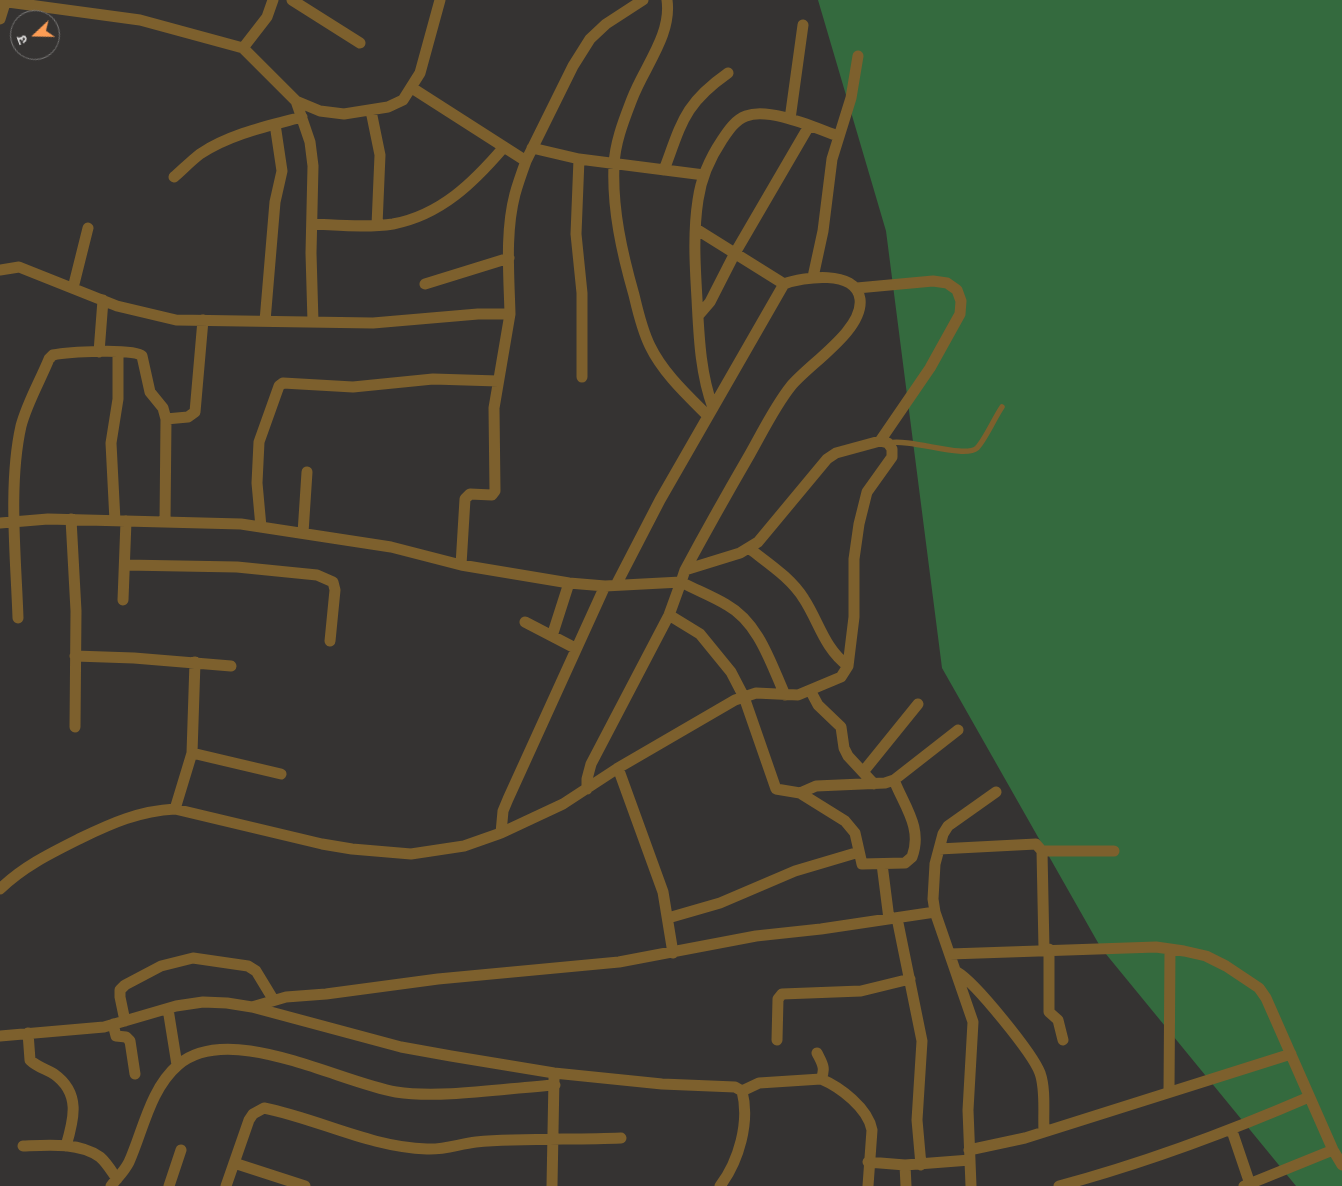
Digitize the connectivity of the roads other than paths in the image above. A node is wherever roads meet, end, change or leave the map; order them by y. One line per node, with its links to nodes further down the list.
1 (273, 0): 10 (street)
2 (292, 0): 9 (street)
3 (440, 0): 13 (street)
4 (643, 0): 22 (street)
5 (667, 0): 25 (street)
6 (2, 2): 7 (street); 10 (street)
7 (0, 19)
8 (803, 26): 17 (street)
9 (360, 43)
10 (243, 48): 14 (street)
11 (858, 56): 20 (street)
12 (728, 73): 26 (street)
13 (412, 88): 15 (street); 21 (street)
14 (296, 101): 15 (street); 16 (street)
15 (371, 111): 30 (street)
16 (302, 117): 18 (street); 29 (street)
17 (790, 119): 19 (street); 27 (street)
18 (275, 124): 28 (street); 45 (street)
19 (809, 126): 20 (street); 33 (street)
20 (838, 136): 36 (street)
21 (504, 147): 24 (street); 30 (street)
22 (532, 148): 23 (street); 24 (street)
23 (579, 158): 25 (street); 49 (street)
24 (526, 161): 34 (street)
25 (614, 163): 26 (street); 52 (street)
26 (664, 170): 27 (street)
27 (704, 175): 32 (street)
28 (174, 177)
29 (312, 224): 30 (street); 46 (street)
30 (377, 225)
31 (88, 228): 39 (street)
32 (696, 229): 33 (street); 43 (street)
33 (735, 253): 38 (street); 43 (street)
34 (509, 258): 37 (street); 42 (street)
35 (0, 270): 39 (street)
36 (813, 277): 38 (street); 40 (street)
37 (425, 284)
38 (784, 284): 52 (street)
39 (73, 288): 41 (street)
40 (857, 288): 54 (street); 66 (street)
41 (103, 300): 44 (street); 47 (street)
42 (510, 314): 46 (street); 50 (street)
43 (698, 316): 52 (street)
44 (203, 320): 45 (street); 53 (street)
45 (265, 321): 46 (street)
46 (313, 322)
47 (99, 352): 48 (street); 57 (street)
48 (118, 352): 53 (street); 58 (street)
49 (582, 378)
50 (498, 381): 61 (street); 65 (street)
51 (1002, 407): 54 (lane)
52 (710, 412): 69 (street)
53 (166, 419): 59 (street)
54 (884, 442): 63 (street); 80 (street)
55 (307, 472): 62 (street)
56 (71, 519): 57 (street); 58 (street); 77 (street)
57 (15, 520): 60 (street); 72 (street)
58 (121, 521): 59 (street); 64 (street)
59 (165, 522): 61 (street)
60 (0, 523)
61 (261, 527): 62 (street)
62 (302, 533): 65 (street)
63 (750, 549): 66 (street); 80 (street)
64 (125, 565): 70 (street); 75 (street)
65 (461, 565): 67 (street)
66 (685, 570): 68 (street)
67 (569, 582): 69 (street); 74 (street)
68 (681, 582): 69 (street); 71 (street); 82 (street)
69 (610, 586): 76 (street)
70 (123, 600)
71 (669, 614): 83 (street); 93 (street)
72 (18, 618)
73 (525, 622): 74 (street)
74 (552, 636): 76 (street)
75 (330, 641)
76 (575, 648): 97 (street)
77 (75, 656): 78 (street); 85 (street)
78 (195, 662): 79 (street); 87 (street)
79 (231, 666)
80 (848, 666): 81 (street)
81 (810, 690): 82 (street); 89 (street)
82 (785, 695): 83 (street)
83 (744, 697): 88 (street); 95 (street)
84 (918, 704): 89 (street)
85 (75, 727)
86 (958, 730): 91 (street)
87 (192, 753): 90 (street); 96 (street)
88 (618, 768): 93 (street); 105 (street)
89 (863, 772): 92 (street)
90 (281, 774)
91 (894, 780): 92 (street); 102 (street)
92 (874, 784): 95 (street)
93 (587, 789): 97 (street)
94 (996, 792): 98 (street)
95 (800, 794): 101 (street)
96 (175, 808): 97 (street); 103 (street)
97 (501, 833)
98 (939, 849): 99 (street); 104 (street)
99 (1042, 851): 100 (street); 107 (street)
100 (1114, 851)
101 (859, 852): 102 (street); 105 (street)
102 (882, 864): 106 (street)
103 (1, 885)
104 (935, 912): 106 (street); 110 (street)
105 (668, 918): 109 (street)
106 (893, 918): 109 (street); 112 (street)
107 (1046, 949): 108 (street); 110 (street); 121 (street)
108 (1170, 949): 123 (street); 130 (street)
109 (673, 953): 113 (street)
110 (950, 954): 111 (street)
111 (957, 972): 133 (street); 140 (street)
112 (910, 979): 120 (street); 144 (street)
113 (273, 999): 114 (street); 116 (street)
114 (252, 1007): 115 (street); 125 (street)
115 (168, 1008): 116 (street); 124 (street)
116 (125, 1021): 117 (street)
117 (112, 1024): 118 (street); 126 (street)
118 (28, 1033): 119 (street); 137 (street)
119 (0, 1036)
120 (777, 1040)
121 (1062, 1040)
122 (817, 1053): 127 (street)
123 (1291, 1054): 130 (street); 131 (street)
124 (177, 1065): 128 (street); 146 (street)
125 (554, 1073): 128 (street); 129 (street)
126 (135, 1074)
127 (821, 1079): 129 (street); 141 (street)
128 (555, 1085): 135 (street)
129 (742, 1091): 147 (street)
130 (1169, 1091): 133 (street)
131 (1309, 1097): 132 (street); 139 (street)
132 (1232, 1131): 148 (street); 157 (street)
133 (1044, 1132): 140 (street)
134 (621, 1138): 135 (street)
135 (553, 1140): 142 (street); 152 (street)
136 (23, 1146): 137 (street)
137 (66, 1146): 146 (street)
138 (181, 1150): 149 (street)
139 (1333, 1150): 145 (street); 148 (street)
140 (970, 1155): 144 (street); 156 (street)
141 (868, 1162): 143 (street); 154 (street)
142 (234, 1163): 150 (street); 151 (street)
143 (905, 1165): 144 (street); 155 (street)
144 (921, 1165)
145 (1342, 1165)
146 (114, 1182)
147 (723, 1182): 153 (street)
148 (1247, 1185)
149 (169, 1186)
150 (226, 1186)
151 (306, 1186)
152 (552, 1186)
153 (736, 1186)
154 (868, 1186)
155 (906, 1186)
156 (971, 1186)
157 (1060, 1186)

